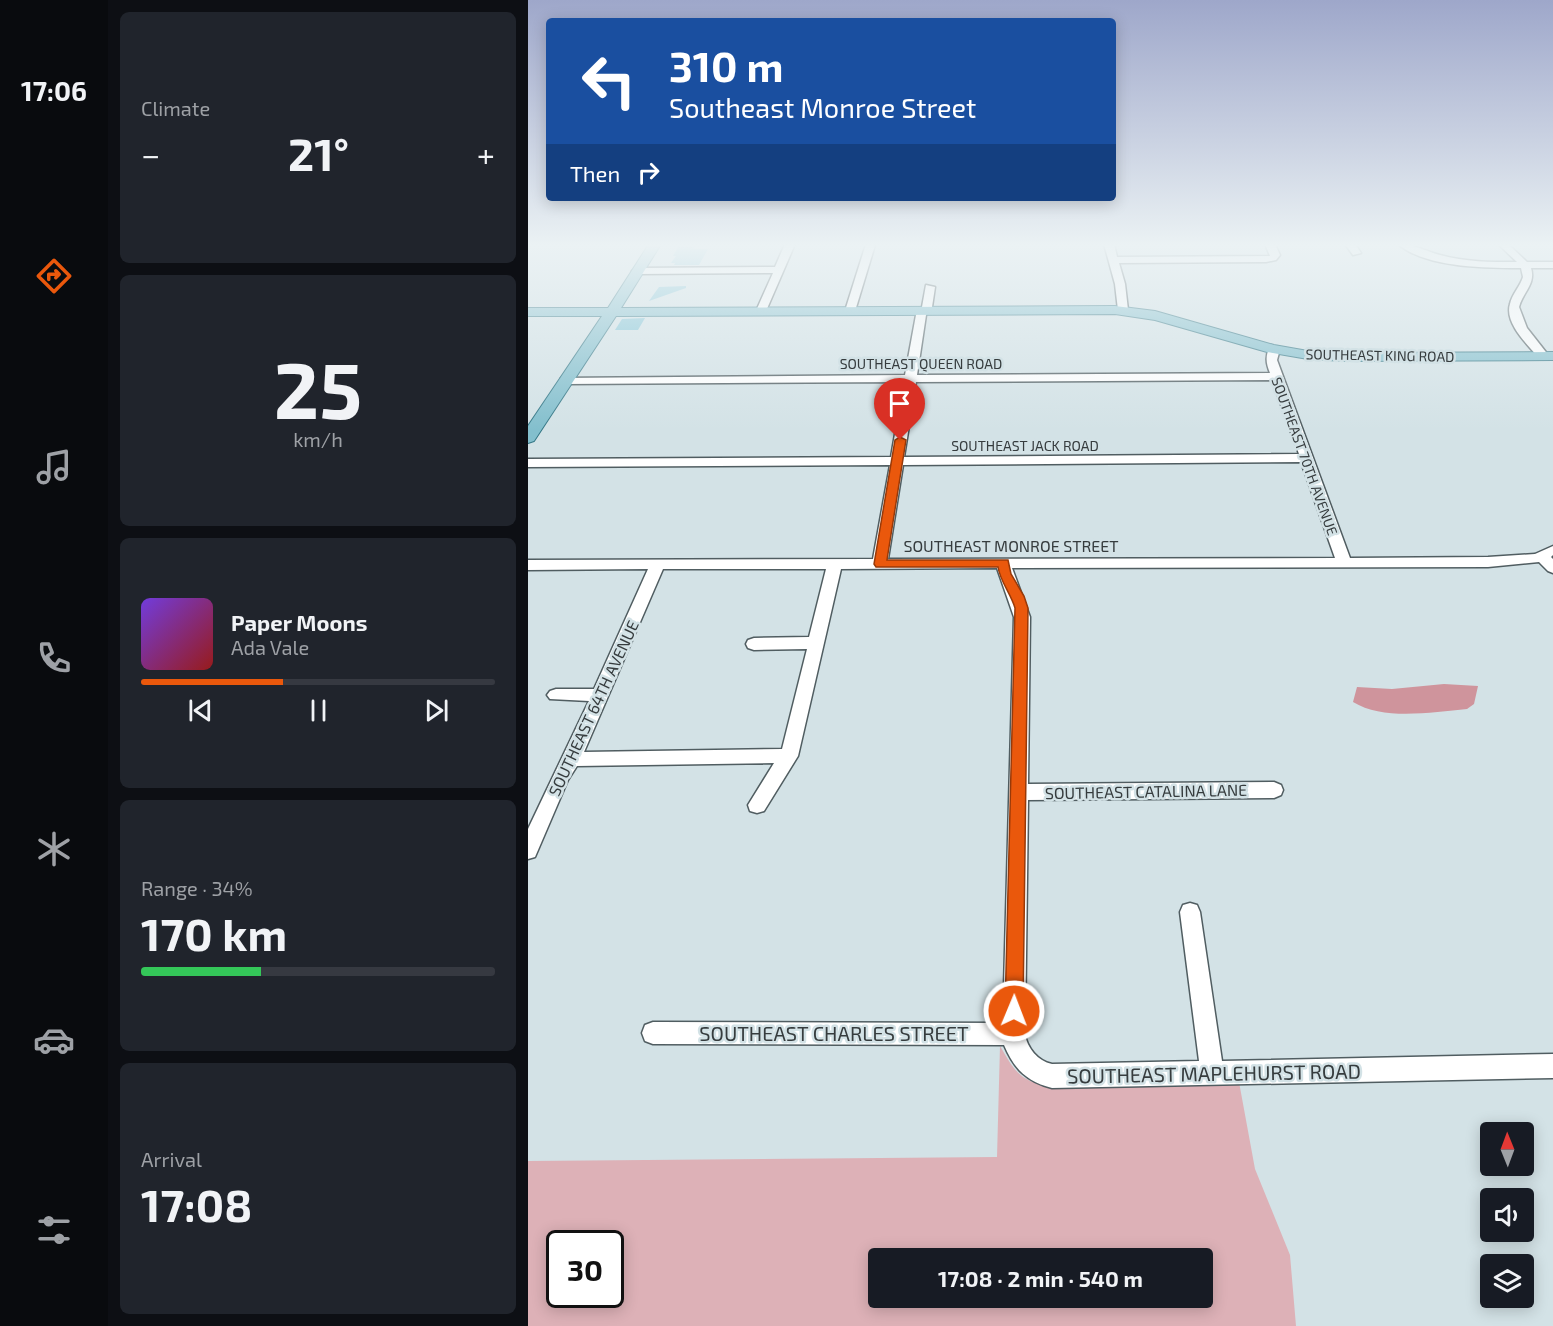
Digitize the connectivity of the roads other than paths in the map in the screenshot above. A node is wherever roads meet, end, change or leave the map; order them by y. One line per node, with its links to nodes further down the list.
1 (615, 306): 12 (main road)
2 (763, 306): 8 (street)
3 (852, 306): 9 (street)
4 (925, 306): 10 (street)
5 (1123, 306): 7 (street)
6 (1515, 306): 14 (street)
7 (1123, 310): 10 (main road, SOUTHEAST KING ROAD); 13 (main road, SOUTHEAST KING ROAD)
8 (761, 311): 9 (main road, SOUTHEAST KING ROAD); 12 (main road, SOUTHEAST KING ROAD)
9 (850, 311): 10 (main road, SOUTHEAST KING ROAD)
10 (924, 311): 16 (street)
11 (528, 312): 12 (main road, SOUTHEAST KING ROAD)
12 (611, 312): 17 (main road)
13 (1274, 349): 14 (main road, SOUTHEAST KING ROAD); 15 (street, SOUTHEAST 70TH AVENUE)
14 (1548, 356)
15 (1276, 376): 16 (street, SOUTHEAST QUEEN ROAD); 19 (street, SOUTHEAST 70TH AVENUE)
16 (912, 379): 17 (street, SOUTHEAST QUEEN ROAD); 20 (street)
17 (565, 380): 18 (main road)
18 (528, 438)
19 (1306, 458): 20 (street, SOUTHEAST JACK ROAD); 23 (street, SOUTHEAST 70TH AVENUE)
20 (897, 461): 21 (street, SOUTHEAST JACK ROAD); 26 (street)
21 (528, 463)
22 (1550, 560): 23 (street, SOUTHEAST MONROE STREET)
23 (1344, 562): 24 (street, SOUTHEAST MONROE STREET)
24 (1004, 563): 26 (street, SOUTHEAST MONROE STREET); 36 (street, SOUTHEAST MAPLEHURST ROAD)
25 (835, 564): 26 (street, SOUTHEAST MONROE STREET); 28 (street, SOUTHEAST MONROE STREET); 29 (street)
26 (880, 564)
27 (528, 565): 28 (street, SOUTHEAST MONROE STREET)
28 (657, 565): 32 (street, SOUTHEAST 64TH AVENUE)
29 (815, 643): 30 (street); 33 (street)
30 (754, 644)
31 (556, 695): 32 (street)
32 (600, 695): 34 (street, SOUTHEAST 64TH AVENUE)
33 (789, 756): 34 (street); 37 (street)
34 (572, 759): 38 (street, SOUTHEAST 64TH AVENUE)
35 (1274, 789): 36 (street, SOUTHEAST CATALINA LANE)
36 (1019, 792): 41 (street, SOUTHEAST MAPLEHURST ROAD)
37 (757, 805)
38 (528, 850)
39 (1190, 912): 43 (street)
40 (653, 1033): 41 (street, SOUTHEAST CHARLES STREET)
41 (1014, 1034): 43 (street, SOUTHEAST MAPLEHURST ROAD)
42 (1553, 1066): 43 (street, SOUTHEAST MAPLEHURST ROAD)
43 (1212, 1071)

